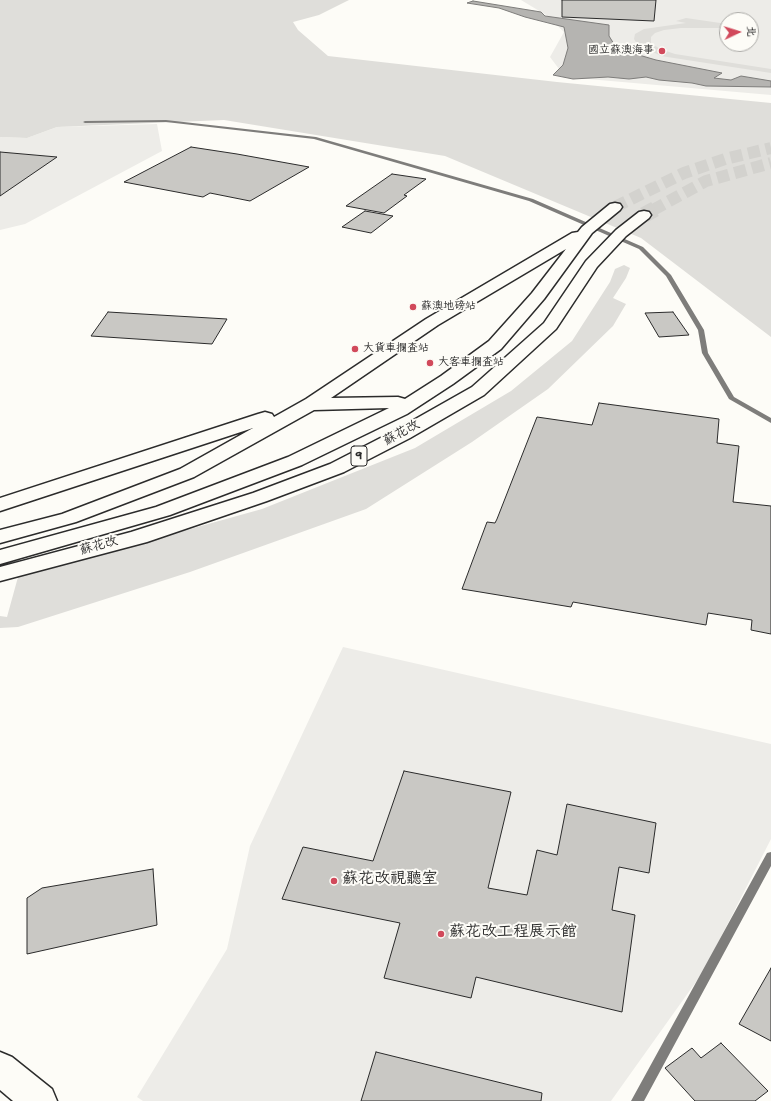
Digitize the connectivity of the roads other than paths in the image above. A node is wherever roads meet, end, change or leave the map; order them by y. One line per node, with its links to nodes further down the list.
1 (615, 207): 3 (main road, 蘇花改 / 9)
2 (644, 216): 10 (main road, 蘇花改 / 9)
3 (587, 230): 4 (main road); 5 (main road); 7 (main road, 蘇花改 / 9)
4 (398, 402): 5 (main road); 7 (main road)
5 (312, 403): 6 (main road); 8 (main road)
6 (0, 505)
7 (163, 511): 9 (main road, 蘇花改 / 9)
8 (0, 536)
9 (0, 557)
10 (0, 574)
11 (0, 1068): 12 (main road)
12 (39, 1101)

